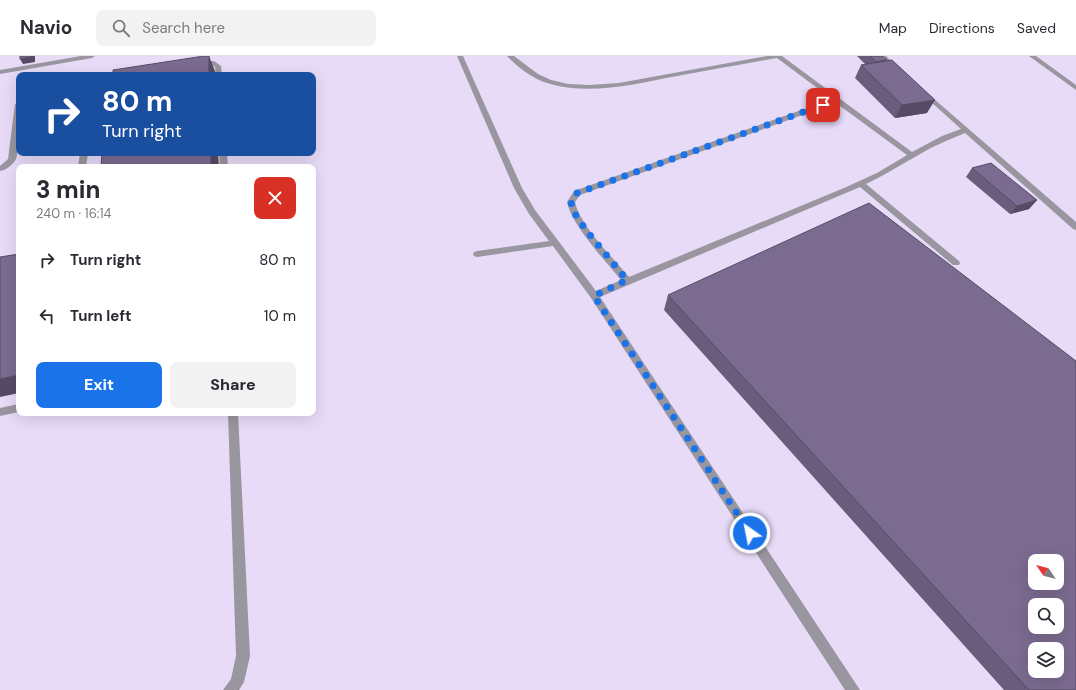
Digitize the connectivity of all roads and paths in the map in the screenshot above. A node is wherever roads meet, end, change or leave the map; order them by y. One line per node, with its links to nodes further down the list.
1 (92, 56): 8 (lane)
2 (460, 56): 20 (lane)
3 (510, 56): 4 (lane)
4 (778, 56): 13 (lane)
5 (882, 56): 10 (lane)
6 (1032, 56): 12 (lane)
7 (194, 64): 9 (lane)
8 (0, 72)
9 (218, 72)
10 (905, 76)
11 (916, 86): 15 (lane)
12 (1076, 88)
13 (837, 100): 16 (lane); 23 (lane)
14 (16, 128): 17 (lane)
15 (966, 130): 16 (lane); 19 (lane)
16 (912, 155): 18 (lane)
17 (0, 169)
18 (861, 184): 22 (lane); 23 (lane)
19 (1076, 227)
20 (555, 243): 21 (lane); 24 (lane)
21 (477, 254)
22 (956, 263)
23 (627, 280): 24 (lane)
24 (594, 296): 29 (lane)
25 (16, 409): 26 (lane)
26 (0, 412)
27 (233, 416): 28 (lane)
28 (230, 690)
29 (853, 690)

